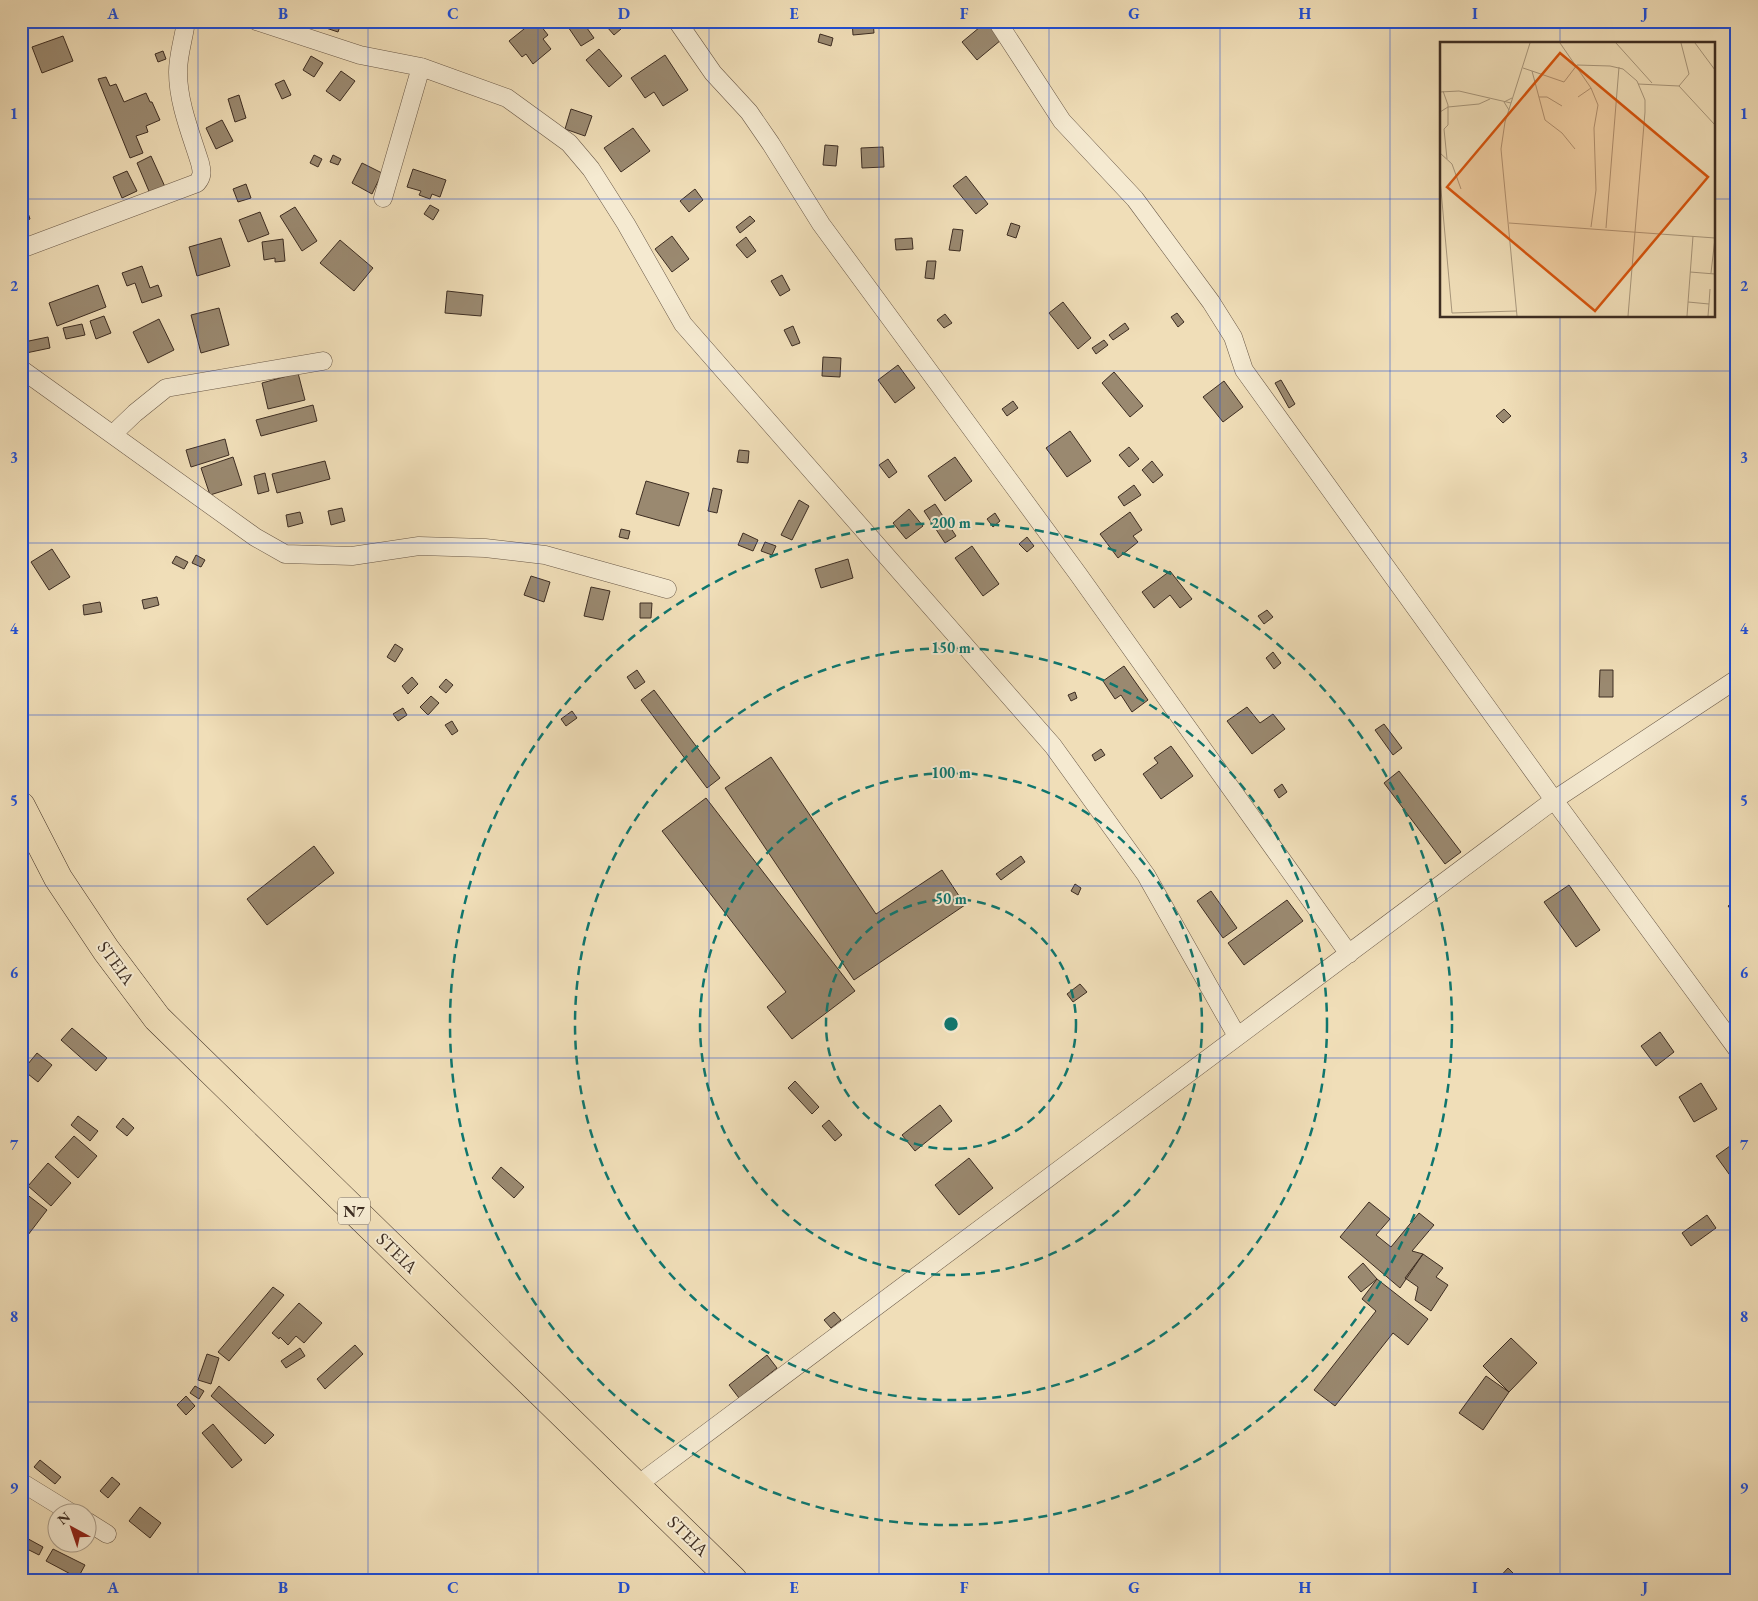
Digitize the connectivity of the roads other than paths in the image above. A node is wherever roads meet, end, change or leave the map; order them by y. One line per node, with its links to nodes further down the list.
1 (186, 21): 7 (street)
2 (256, 21): 5 (street)
3 (677, 21): 15 (street)
4 (997, 21): 13 (street)
5 (421, 66): 6 (street); 16 (street)
6 (382, 198)
7 (21, 249)
8 (323, 361): 10 (street)
9 (21, 369): 10 (street)
10 (113, 434): 11 (street)
11 (668, 589)
12 (1737, 679): 13 (street)
13 (1554, 800): 15 (street); 17 (street)
14 (21, 806): 19 (main road, STEIA / N7)
15 (1349, 954): 16 (street)
16 (1237, 1036): 19 (street)
17 (1737, 1049)
18 (21, 1482): 20 (street)
19 (636, 1486): 23 (main road, STEIA / N7)
20 (57, 1504)
21 (98, 1528): 22 (street)
22 (107, 1534)
23 (733, 1580)

